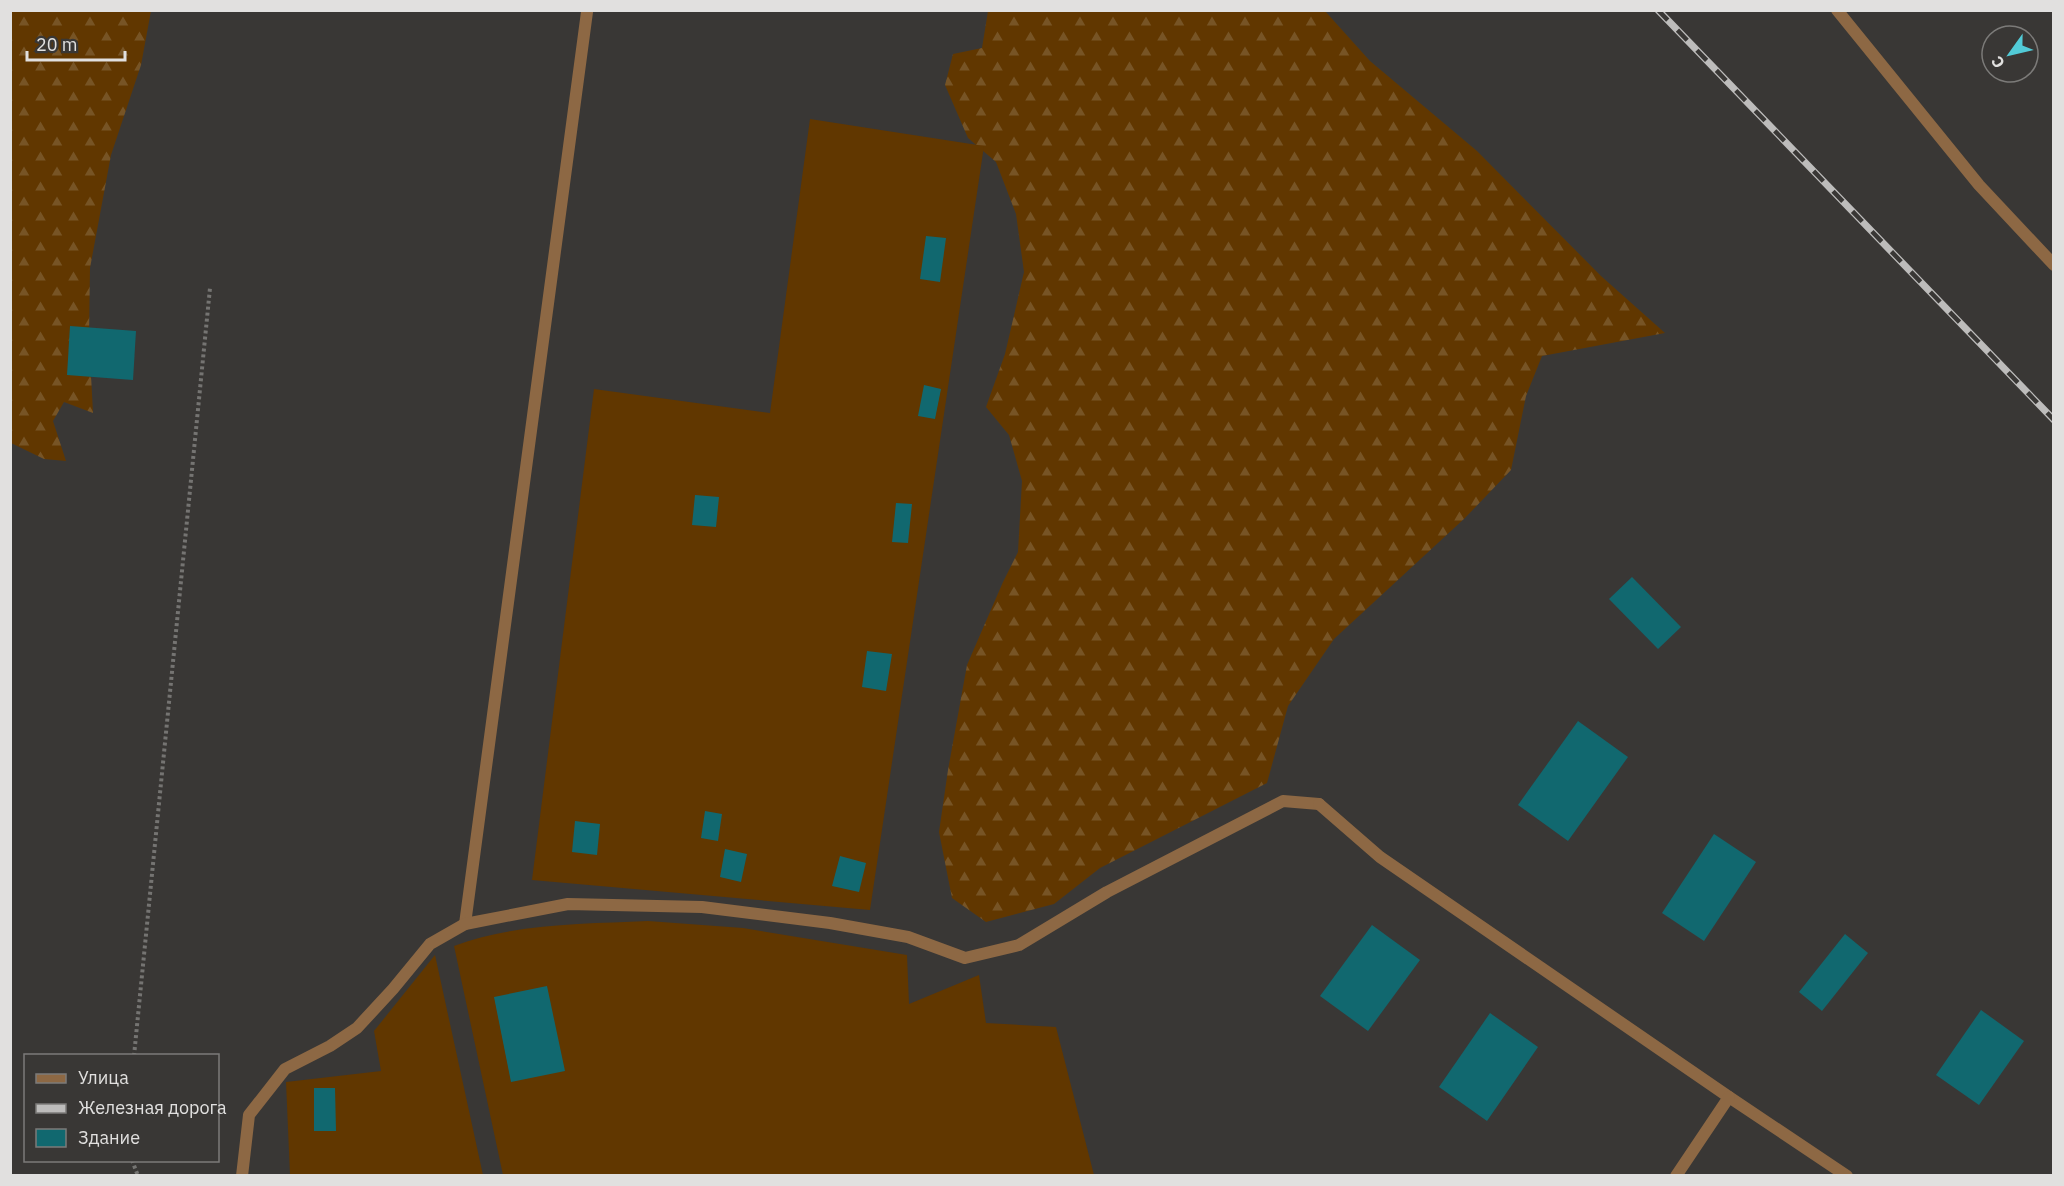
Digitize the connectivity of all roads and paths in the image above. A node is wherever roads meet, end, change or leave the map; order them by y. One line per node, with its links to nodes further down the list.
1 (1837, 10): 3 (street)
2 (587, 12): 5 (street)
3 (2054, 265)
4 (210, 288): 6 (path)
5 (465, 924): 7 (street); 10 (street)
6 (134, 1054)
7 (1729, 1097): 11 (street); 12 (street)
8 (132, 1162): 9 (path)
9 (138, 1176)
10 (242, 1176)
11 (1676, 1176)
12 (1847, 1176)

